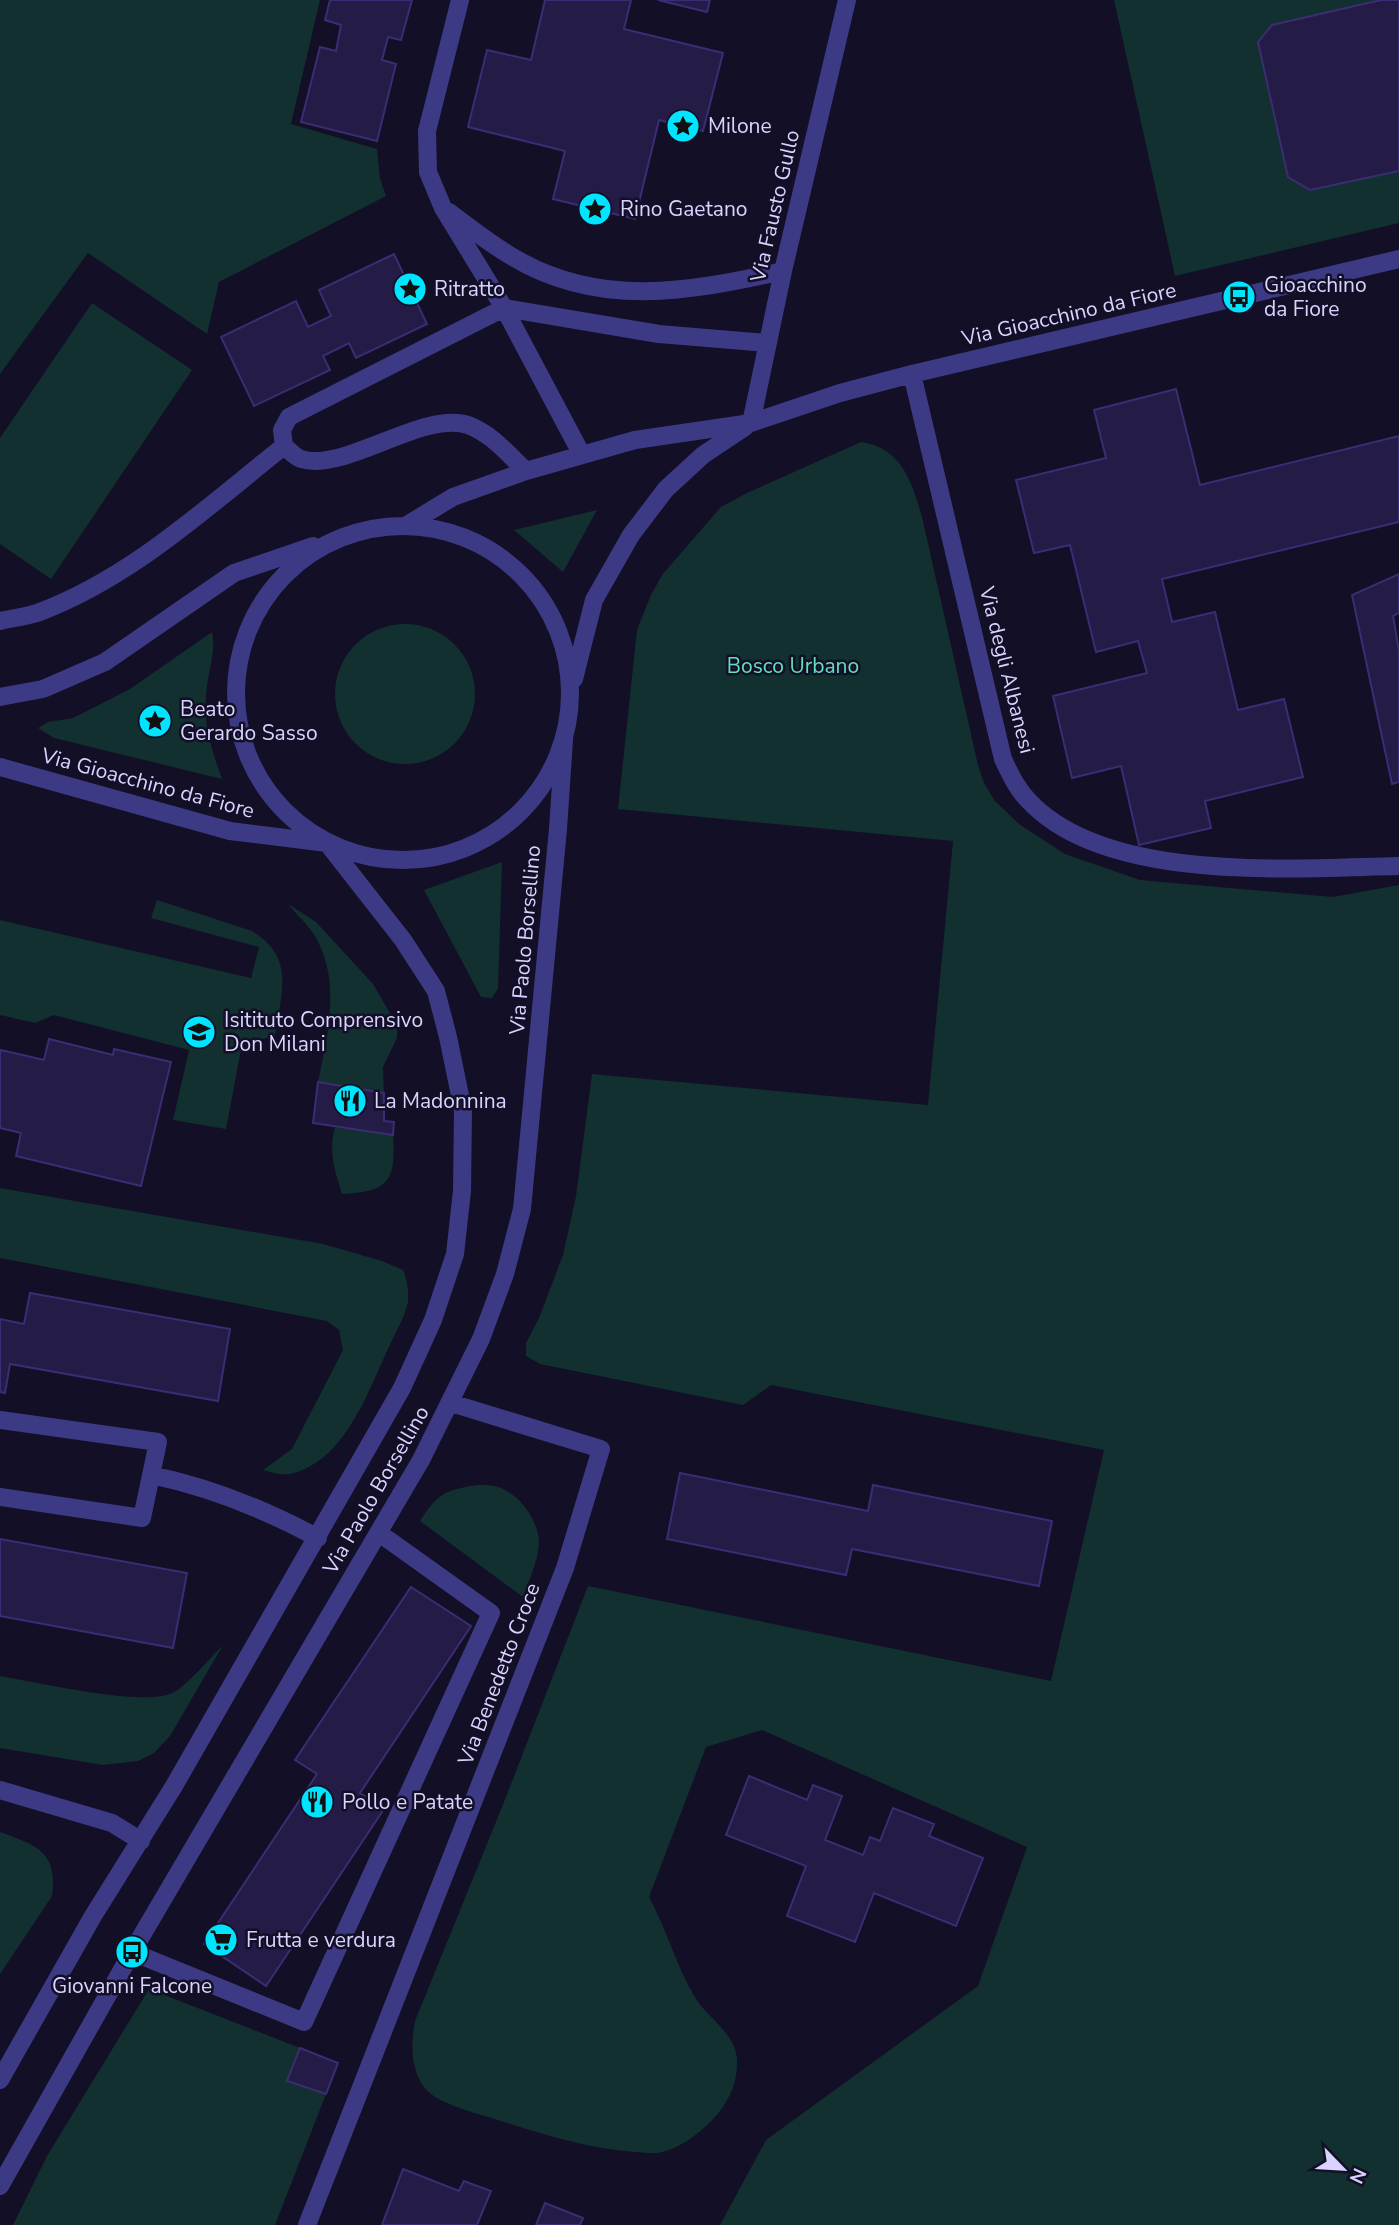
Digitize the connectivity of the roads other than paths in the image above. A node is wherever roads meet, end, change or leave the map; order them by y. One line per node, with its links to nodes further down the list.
1 (460, 0): 3 (street)
2 (847, 0): 5 (street, Via Fausto Gullo)
3 (443, 208): 5 (street); 6 (street)
4 (1399, 259): 8 (street, Via Gioacchino da Fiore)
5 (783, 271): 7 (street, Via Fausto Gullo)
6 (504, 308): 7 (street); 10 (street); 11 (street)
7 (768, 344): 9 (street, Via Fausto Gullo)
8 (912, 374): 9 (street, Via Gioacchino da Fiore); 21 (street, Via degli Albanesi)
9 (751, 424): 11 (street); 16 (street)
10 (284, 446): 12 (street); 15 (street)
11 (582, 455): 12 (street)
12 (526, 471): 13 (street)
13 (407, 525): 14 (street); 16 (street)
14 (342, 536): 17 (street); 20 (street)
15 (0, 621)
16 (570, 694): 18 (street)
17 (0, 697)
18 (564, 740): 20 (street); 22 (street, Via Paolo Borsellino)
19 (0, 767): 20 (street, Via Gioacchino da Fiore)
20 (327, 843): 27 (street, Via Paolo Borsellino)
21 (1399, 866)
22 (451, 1403): 26 (street, Via Paolo Borsellino); 33 (street, Via Benedetto Croce)
23 (0, 1420): 24 (street)
24 (151, 1475): 25 (street); 27 (street)
25 (0, 1497)
26 (379, 1533): 30 (street, Via Paolo Borsellino); 30 (street)
27 (318, 1538): 29 (street, Via Paolo Borsellino)
28 (0, 1790): 29 (street)
29 (141, 1841): 31 (street, Via Paolo Borsellino)
30 (132, 1952): 32 (street, Via Paolo Borsellino)
31 (0, 2080)
32 (0, 2186)
33 (307, 2225)

